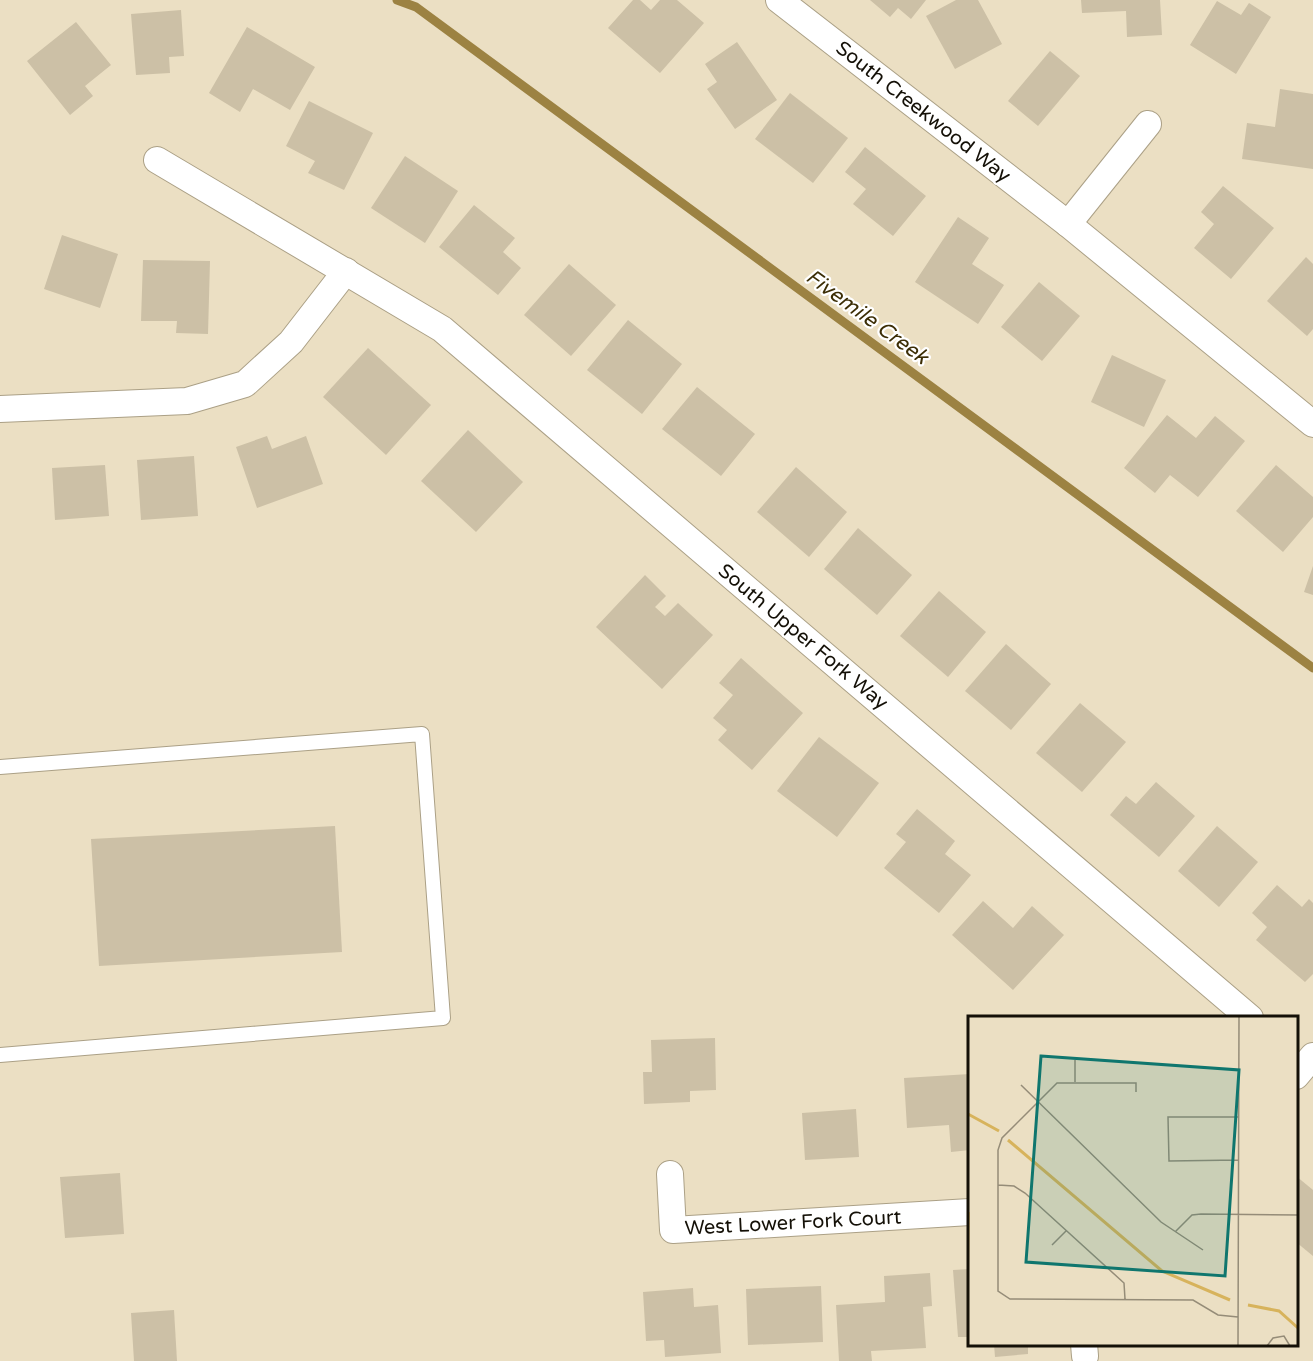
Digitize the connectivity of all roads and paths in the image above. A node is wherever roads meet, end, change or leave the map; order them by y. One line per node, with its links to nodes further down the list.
1 (779, 0): 4 (street, South Creekwood Way)
2 (1148, 124): 4 (street)
3 (157, 160): 5 (street, South Upper Fork Way)
4 (1068, 224): 7 (street, South Creekwood Way)
5 (346, 271): 6 (street); 9 (street, South Upper Fork Way)
6 (0, 409)
7 (1313, 424)
8 (0, 767): 10 (lane)
9 (1249, 1016)
10 (0, 1055)
11 (670, 1174): 12 (street, West Lower Fork Court)
12 (968, 1212)

